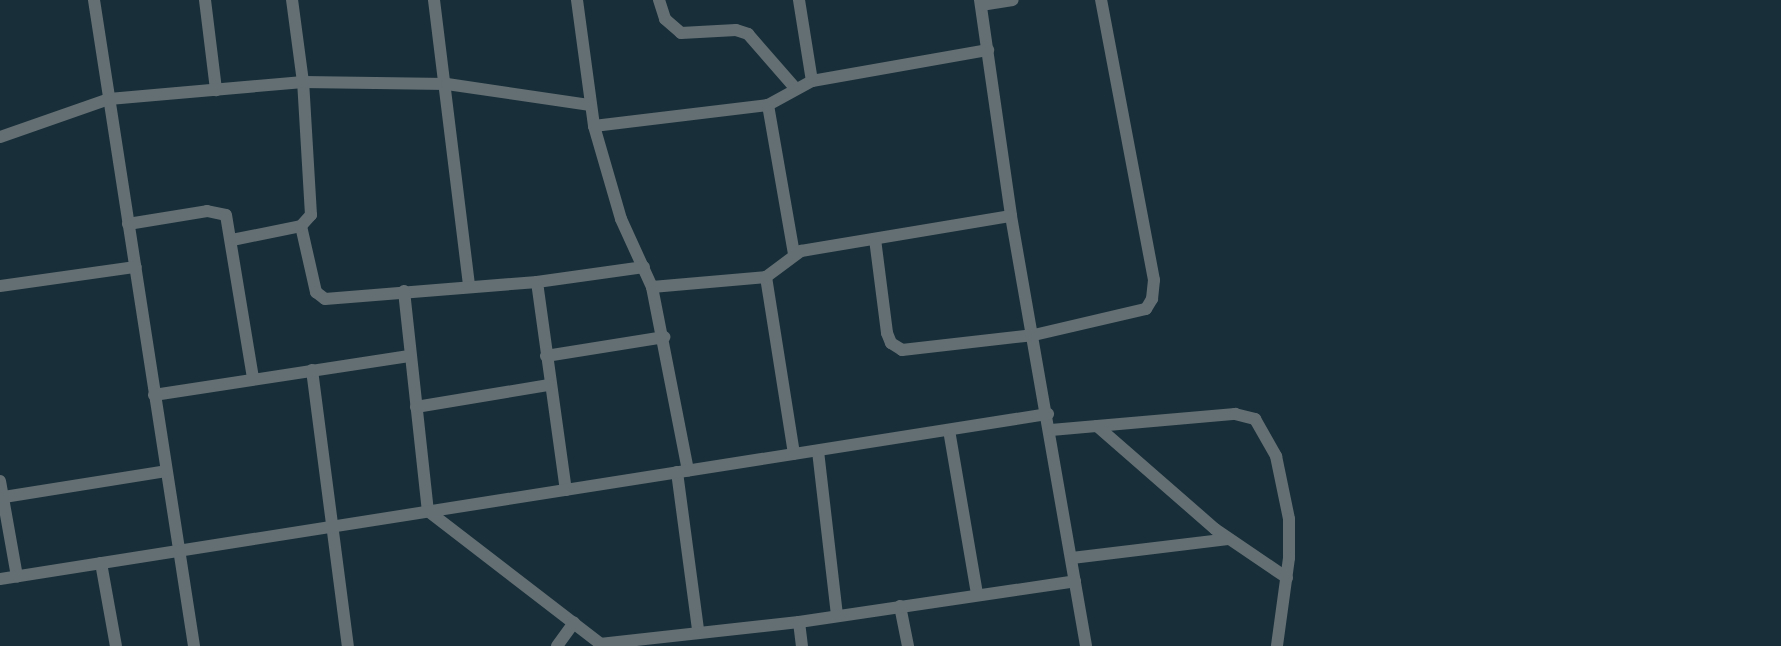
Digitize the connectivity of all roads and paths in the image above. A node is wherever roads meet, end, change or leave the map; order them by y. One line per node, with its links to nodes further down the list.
1 (94, 0): 17 (street)
2 (205, 0): 16 (street)
3 (292, 0): 13 (street)
4 (434, 0): 14 (street)
5 (577, 0): 18 (street)
6 (659, 0): 15 (street)
7 (799, 0): 12 (street)
8 (1013, 0): 10 (street)
9 (1101, 0): 36 (street)
10 (980, 2): 11 (street)
11 (988, 50): 12 (street); 22 (street)
12 (812, 81): 15 (street)
13 (303, 82): 14 (street); 16 (street); 24 (street)
14 (447, 84): 18 (street); 32 (street)
15 (796, 89): 19 (street)
16 (216, 90): 17 (street)
17 (109, 99): 21 (street); 23 (street)
18 (590, 105): 20 (street)
19 (768, 105): 20 (street); 27 (street)
20 (594, 126): 29 (street)
21 (0, 137)
22 (1011, 216): 25 (street); 36 (street)
23 (128, 224): 26 (street); 28 (street)
24 (301, 226): 26 (street); 35 (street)
25 (875, 239): 27 (street); 36 (street)
26 (232, 240): 41 (street)
27 (794, 254): 30 (street)
28 (136, 267): 33 (street); 43 (street)
29 (644, 267): 31 (street); 34 (street)
30 (766, 277): 34 (street); 50 (street)
31 (537, 282): 32 (street); 39 (street)
32 (469, 284): 35 (street)
33 (0, 286)
34 (652, 287): 37 (street)
35 (404, 291): 38 (street)
36 (1034, 335): 45 (street)
37 (664, 337): 39 (street); 52 (street)
38 (410, 356): 40 (street); 44 (street)
39 (546, 356): 42 (street)
40 (312, 370): 41 (street); 57 (street)
41 (253, 378): 43 (street)
42 (549, 385): 44 (street); 54 (street)
43 (154, 395): 51 (street)
44 (417, 407): 56 (street)
45 (1048, 414): 47 (street); 48 (street)
46 (1097, 426): 48 (street); 58 (street); 63 (street)
47 (949, 430): 49 (street); 66 (street)
48 (1051, 430): 60 (street)
49 (818, 451): 50 (street); 68 (street)
50 (794, 454): 52 (street)
51 (166, 471): 55 (street); 59 (street)
52 (683, 472): 54 (street); 71 (street)
53 (0, 482): 55 (street)
54 (566, 490): 56 (street)
55 (4, 497): 62 (street)
56 (428, 511): 57 (street); 70 (street)
57 (334, 526): 59 (street); 75 (street)
58 (1228, 539): 60 (street); 63 (street)
59 (180, 551): 61 (street); 74 (street)
60 (1072, 558): 65 (street)
61 (101, 563): 62 (street); 73 (street)
62 (17, 576): 64 (street)
63 (1287, 578): 80 (street)
64 (0, 579)
65 (1075, 581): 66 (street); 79 (street)
66 (977, 594): 67 (street)
67 (900, 606): 68 (street); 78 (street)
68 (837, 615): 69 (street)
69 (799, 622): 71 (street); 77 (street)
70 (574, 623): 72 (street); 76 (street)
71 (698, 630): 72 (street)
72 (602, 645)
73 (116, 646)
74 (194, 646)
75 (348, 646)
76 (557, 646)
77 (802, 646)
78 (908, 646)
79 (1086, 646)
80 (1277, 646)

